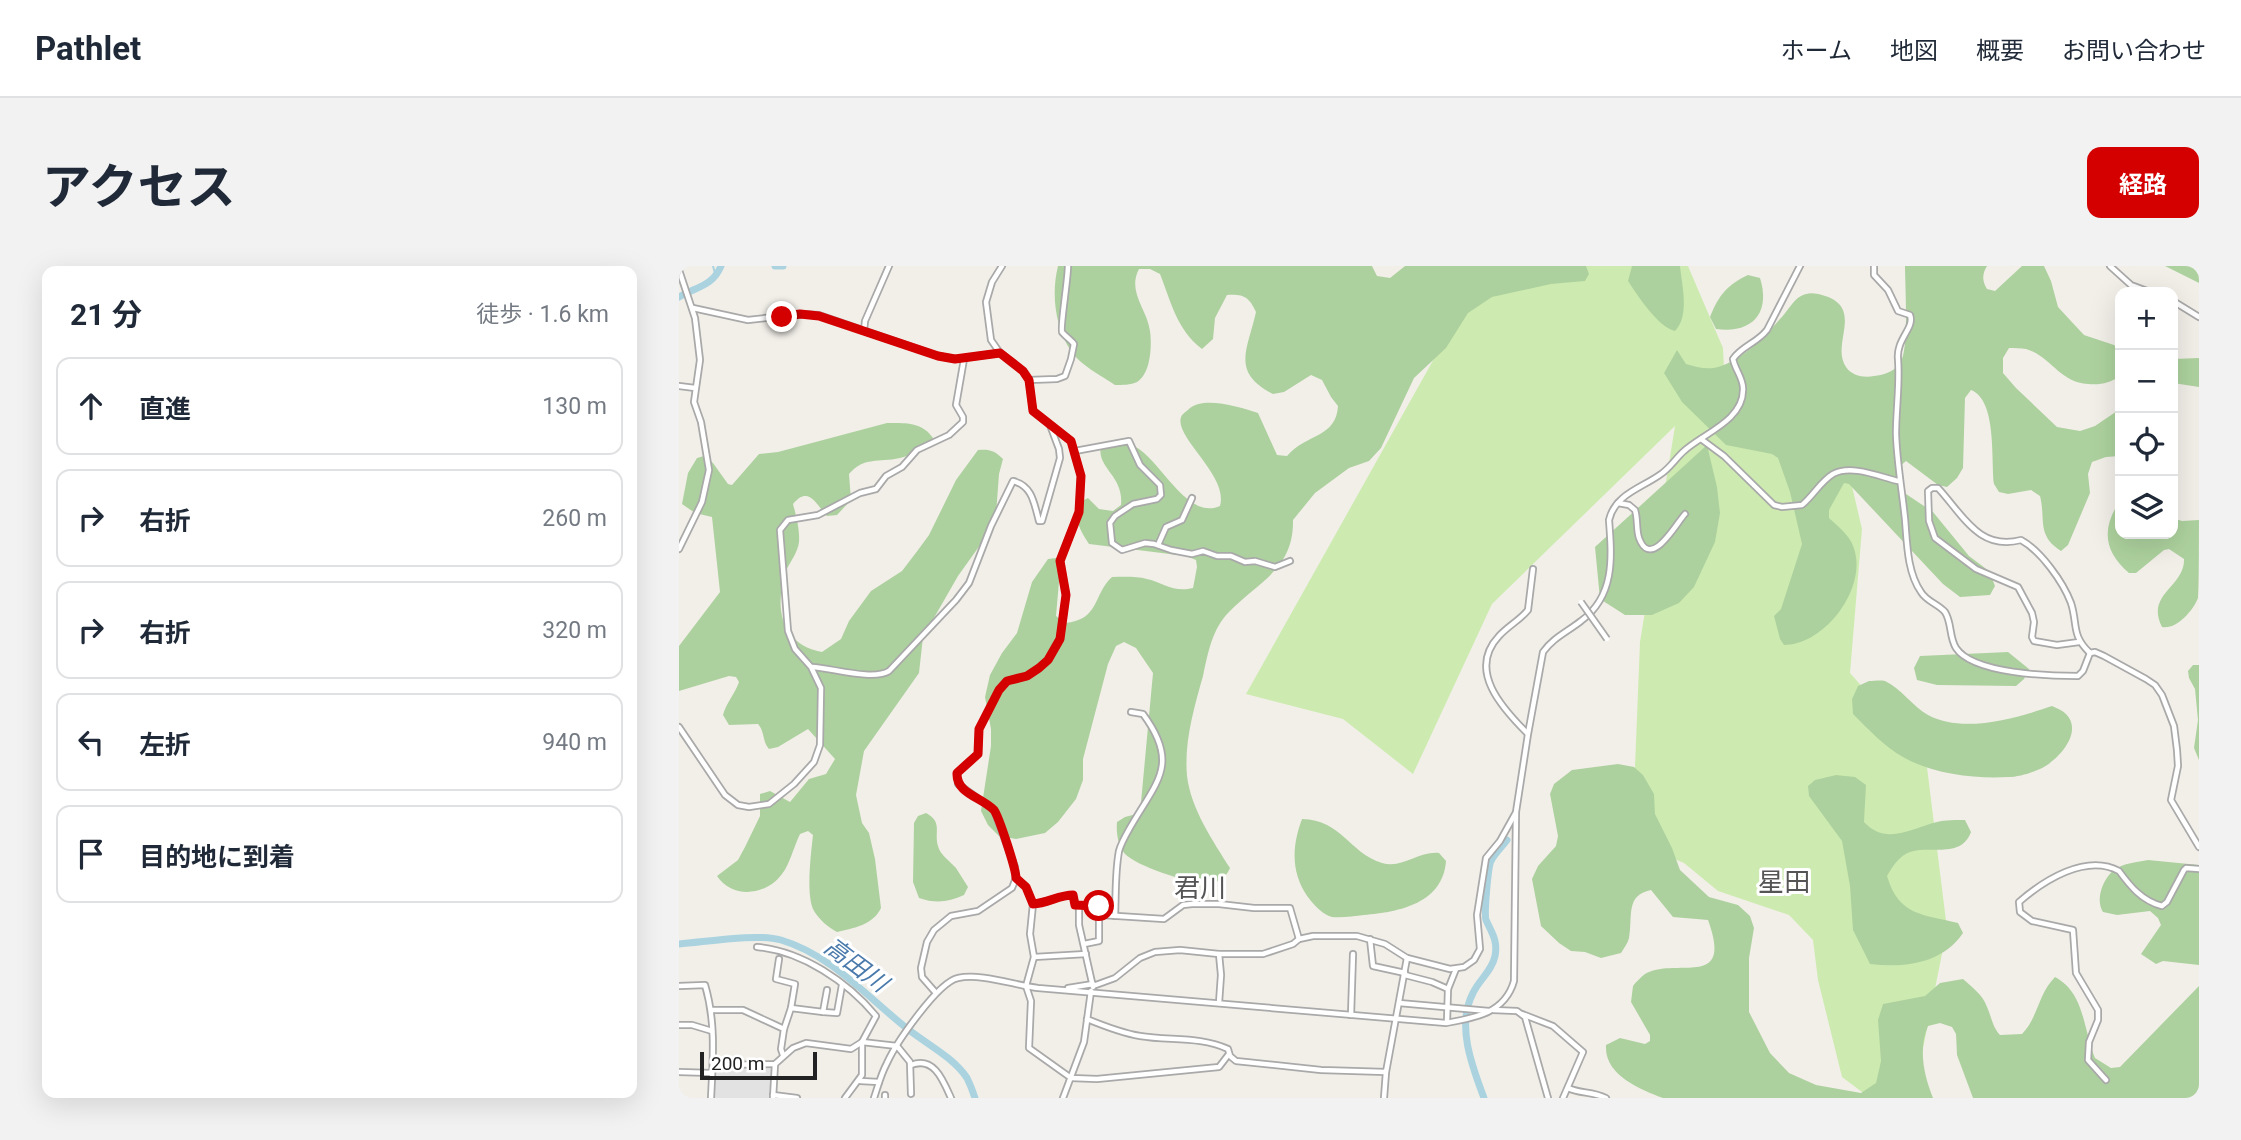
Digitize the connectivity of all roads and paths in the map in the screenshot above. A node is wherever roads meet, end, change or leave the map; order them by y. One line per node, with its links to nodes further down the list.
1 (889, 266): 12 (street)
2 (1002, 266): 13 (street)
3 (1068, 266): 15 (street)
4 (1800, 266): 19 (street)
5 (1874, 266): 21 (street)
6 (2110, 266): 8 (street)
7 (679, 270): 10 (street)
8 (2136, 287)
9 (2178, 304): 11 (street)
10 (693, 308): 12 (street); 17 (street)
11 (2199, 317)
12 (864, 331): 14 (street)
13 (1000, 353): 14 (street); 15 (street)
14 (964, 359): 33 (street)
15 (1029, 380): 18 (street)
16 (679, 386): 17 (street)
17 (695, 388): 26 (street)
18 (1049, 423): 20 (street); 33 (street)
19 (1701, 439): 21 (street); 23 (street)
20 (1075, 451): 25 (street); 40 (street)
21 (1899, 481): 32 (street)
22 (1192, 498): 25 (street)
23 (1618, 503): 24 (street); 36 (street)
24 (1685, 514)
25 (1157, 545): 27 (street)
26 (679, 549)
27 (1290, 561)
28 (1533, 569): 36 (street)
29 (1581, 602): 30 (street, bridge)
30 (1607, 639)
31 (2079, 642): 31 (street); 32 (street)
32 (2090, 653): 38 (street)
33 (811, 667): 35 (street)
34 (1132, 712): 44 (street)
35 (679, 727)
36 (1528, 734): 37 (street)
37 (1516, 812): 57 (street); 71 (street)
38 (2199, 847)
39 (2199, 869): 93 (street)
40 (1016, 878): 41 (street); 65 (street)
41 (1033, 904): 42 (street); 52 (street)
42 (1079, 906): 43 (street); 47 (street)
43 (1099, 914): 44 (street); 47 (street)
44 (1115, 916): 45 (street)
45 (1299, 939): 46 (street); 50 (street)
46 (1370, 939): 53 (street); 56 (street)
47 (1084, 944): 49 (street)
48 (757, 947): 59 (street)
49 (1086, 954): 52 (street); 62 (street)
50 (1219, 954): 62 (street); 66 (street)
51 (1353, 954): 74 (street)
52 (1034, 957): 61 (street)
53 (1407, 958): 57 (street); 58 (street)
54 (779, 960): 68 (street)
55 (1382, 961): 56 (street)
56 (1381, 968): 58 (street)
57 (1457, 969): 63 (street)
58 (1405, 974): 63 (street); 67 (street)
59 (842, 985): 72 (street); 81 (street)
60 (679, 986): 70 (street)
61 (1025, 986): 62 (street); 65 (street); 91 (street)
62 (1093, 988): 66 (street); 75 (street)
63 (1448, 989): 69 (street)
64 (827, 990): 72 (street)
65 (936, 993): 82 (street)
66 (1219, 1003): 74 (street)
67 (1399, 1003): 69 (street); 76 (street)
68 (791, 1008): 72 (street); 79 (street)
69 (1447, 1009): 71 (street); 77 (street)
70 (712, 1010): 79 (street); 80 (street)
71 (1491, 1011): 73 (street); 77 (street)
72 (823, 1012)
73 (1522, 1014): 95 (street); 105 (street)
74 (1352, 1015): 76 (street)
75 (1087, 1019): 83 (street); 91 (street)
76 (1396, 1019): 77 (street); 89 (street)
77 (1447, 1022)
78 (679, 1025): 80 (street)
79 (784, 1029): 84 (street)
80 (712, 1031): 86 (street)
81 (862, 1042): 82 (street); 84 (street); 92 (street)
82 (897, 1046): 87 (street); 94 (street)
83 (1229, 1054): 89 (street); 91 (street)
84 (783, 1055): 85 (street)
85 (775, 1064): 86 (street); 97 (street)
86 (714, 1065): 90 (street)
87 (910, 1066): 96 (street); 102 (street)
88 (679, 1072): 90 (street)
89 (1386, 1072): 104 (street)
90 (712, 1073): 98 (street)
91 (1071, 1079): 103 (street)
92 (860, 1080): 94 (street); 100 (street)
93 (2106, 1080)
94 (879, 1082): 101 (street)
95 (1568, 1088): 106 (street); 107 (street)
96 (911, 1094)
97 (773, 1097): 99 (street)
98 (711, 1098)
99 (797, 1098)
100 (845, 1098)
101 (874, 1098)
102 (951, 1098)
103 (1063, 1098)
104 (1384, 1098)
105 (1548, 1098)
106 (1563, 1098)
107 (1606, 1098)

